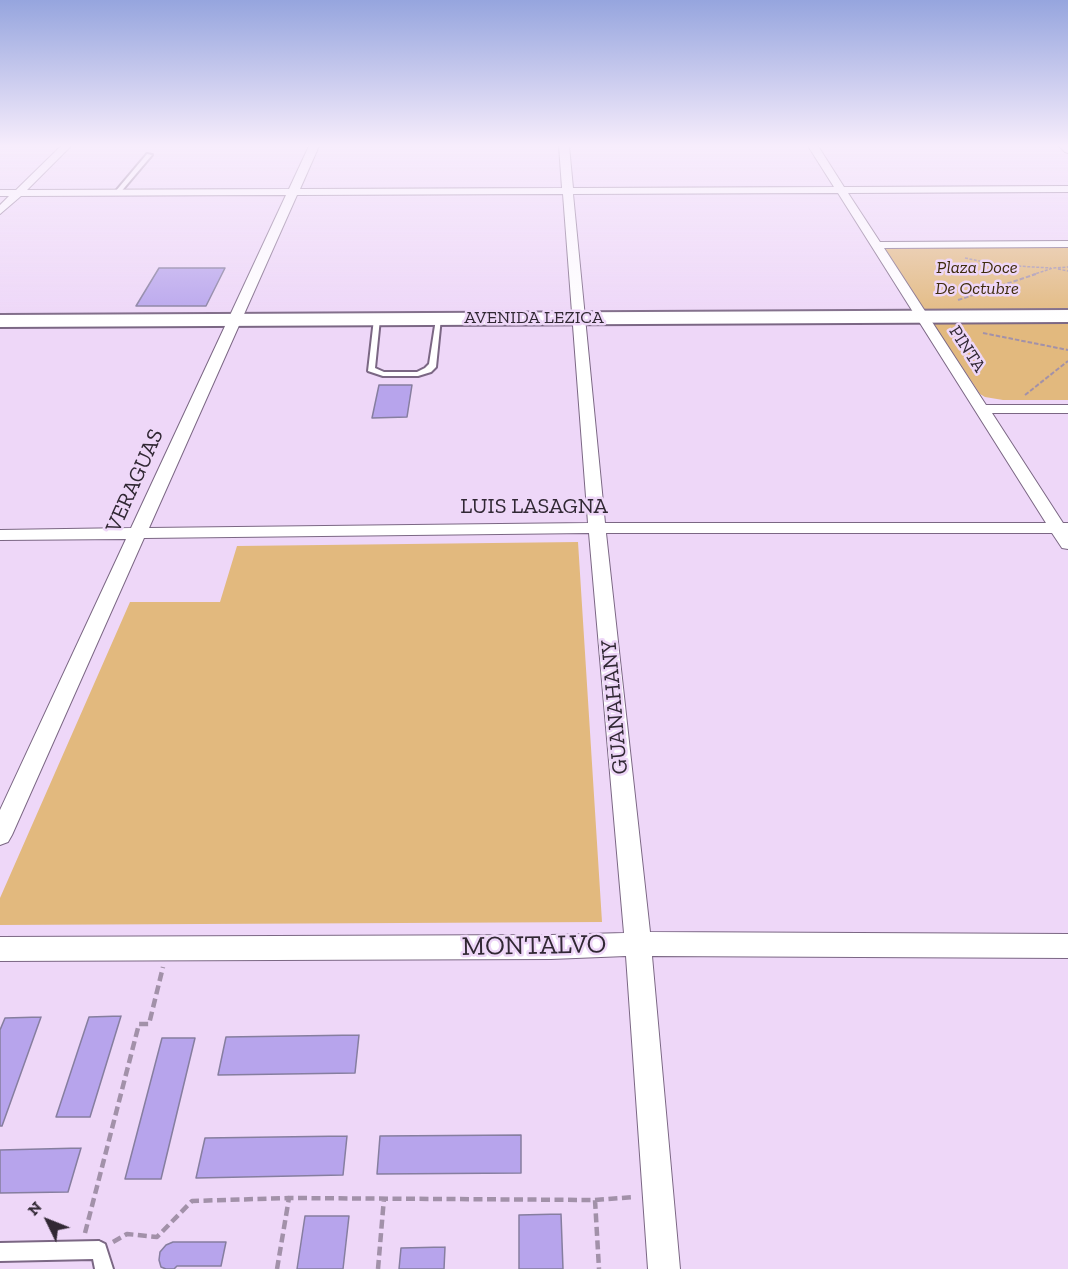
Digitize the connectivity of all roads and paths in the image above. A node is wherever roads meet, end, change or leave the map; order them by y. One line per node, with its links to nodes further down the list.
1 (288, 205): 16 (street, VERAGUAS)
2 (568, 205): 13 (street, GUANAHANY)
3 (851, 205): 6 (street, PINTA)
4 (933, 244): 5 (street); 6 (street); 8 (path)
5 (1068, 244)
6 (877, 245): 11 (street, PINTA)
7 (1068, 267): 8 (path)
8 (1053, 268): 9 (path); 10 (path)
9 (1068, 271)
10 (958, 300)
11 (922, 316): 12 (street, AVENIDA LEZICA); 13 (street, AVENIDA LEZICA); 21 (street, PINTA)
12 (1068, 316)
13 (580, 318): 15 (street, AVENIDA LEZICA); 25 (street, GUANAHANY)
14 (377, 319): 15 (street, AVENIDA LEZICA); 15 (lane); 16 (street, AVENIDA LEZICA)
15 (439, 319)
16 (235, 320): 17 (street, AVENIDA LEZICA); 26 (street, VERAGUAS)
17 (0, 321)
18 (976, 332): 19 (path)
19 (1068, 350)
20 (1068, 362): 22 (path)
21 (983, 409): 22 (street); 24 (street, PINTA)
22 (1007, 409): 23 (street)
23 (1068, 409)
24 (1063, 528): 25 (street, LUIS LASAGNA); 28 (street, PINTA)
25 (598, 529): 26 (street, LUIS LASAGNA); 30 (street, GUANAHANY)
26 (138, 534): 27 (street, LUIS LASAGNA); 29 (street, VERAGUAS)
27 (0, 535)
28 (1068, 544)
29 (0, 835)
30 (638, 944): 31 (street, MONTALVO); 32 (street, MONTALVO); 34 (street, GUANAHANY)
31 (1068, 946)
32 (168, 948): 33 (street, MONTALVO); 38 (path)
33 (0, 949)
34 (658, 1195): 37 (path); 44 (street, GUANAHANY)
35 (289, 1198): 36 (path); 38 (path); 41 (path)
36 (384, 1198): 37 (path); 42 (path)
37 (595, 1200): 43 (path)
38 (90, 1250): 39 (lane); 40 (lane)
39 (0, 1252)
40 (104, 1269)
41 (277, 1269)
42 (378, 1269)
43 (599, 1269)
44 (664, 1269)

